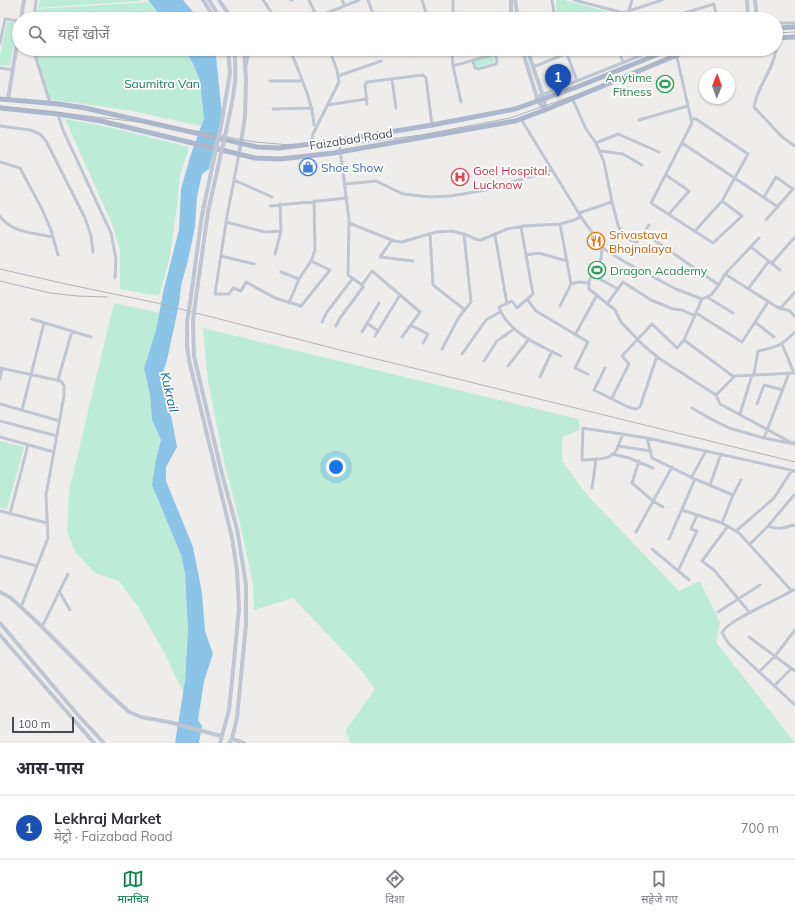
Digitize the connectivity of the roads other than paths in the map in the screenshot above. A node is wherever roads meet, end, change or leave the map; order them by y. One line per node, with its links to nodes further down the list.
1 (24, 0): 23 (street)
2 (36, 0): 24 (street)
3 (203, 0): 25 (street)
4 (209, 0): 26 (street)
5 (219, 0): 27 (street)
6 (263, 0): 28 (street)
7 (309, 0): 29 (street)
8 (342, 0): 21 (street)
9 (359, 0): 21 (street)
10 (368, 0): 31 (street)
11 (422, 0): 32 (street)
12 (453, 0): 33 (street)
13 (511, 0): 34 (street)
14 (515, 0): 35 (street)
15 (552, 0): 36 (street)
16 (574, 0): 37 (street)
17 (632, 0): 22 (street)
18 (662, 0): 22 (street)
19 (747, 0): 40 (street)
20 (755, 0): 41 (street)
21 (345, 6): 30 (street)
22 (629, 11): 37 (street)
23 (22, 12)
24 (35, 12)
25 (211, 12)
26 (217, 12)
27 (227, 12)
28 (271, 12)
29 (314, 12)
30 (331, 12)
31 (372, 12)
32 (426, 12)
33 (453, 12)
34 (511, 12)
35 (517, 12)
36 (555, 12)
37 (624, 12)
38 (688, 12): 39 (street)
39 (716, 12)
40 (748, 12)
41 (756, 12)
42 (12, 19): 49 (street)
43 (783, 23): 44 (street)
44 (795, 23)
45 (795, 27): 46 (main road)
46 (783, 28)
47 (795, 37): 48 (main road)
48 (783, 38)
49 (0, 43)
50 (15, 56): 78 (street)
51 (35, 56): 91 (street)
52 (229, 56): 311 (street, bridge)
53 (235, 56): 312 (street, bridge)
54 (244, 56): 75 (street)
55 (247, 56): 75 (street)
56 (293, 56): 82 (street)
57 (331, 56): 79 (street)
58 (452, 56): 74 (street)
59 (487, 56): 72 (street)
60 (496, 56): 72 (street)
61 (524, 56): 88 (street)
62 (529, 56): 76 (street)
63 (556, 56): 76 (street)
64 (568, 56): 83 (street)
65 (621, 56): 73 (street)
66 (638, 56): 73 (street)
67 (652, 56): 84 (main road, Faizabad Road)
68 (675, 56): 86 (main road, Faizabad Road)
69 (677, 56): 94 (street)
70 (774, 56): 112 (street)
71 (381, 60): 79 (street)
72 (472, 60): 74 (street)
73 (623, 62): 83 (street)
74 (453, 66): 90 (street)
75 (245, 67): 110 (street)
76 (533, 67): 84 (street)
77 (0, 68): 78 (street)
78 (13, 70): 89 (street)
79 (338, 76): 93 (street)
80 (392, 79): 87 (street); 97 (street); 104 (street)
81 (270, 81): 82 (street)
82 (302, 81): 96 (street)
83 (577, 81): 84 (street)
84 (543, 97): 88 (main road, Faizabad Road); 99 (street)
85 (0, 98): 89 (main road, Faizabad Road)
86 (572, 98): 99 (main road, Faizabad Road); 108 (street)
87 (366, 99): 92 (street); 93 (street)
88 (538, 99): 99 (street); 104 (main road, Faizabad Road)
89 (8, 100): 91 (main road, Faizabad Road)
90 (461, 102)
91 (50, 103): 110 (main road, Faizabad Road, bridge)
92 (367, 104)
93 (327, 105): 106 (street)
94 (688, 106): 102 (street); 103 (street)
95 (0, 108): 100 (main road, Faizabad Road)
96 (312, 108): 98 (street); 106 (street)
97 (396, 108)
98 (273, 109)
99 (545, 110): 101 (main road, Faizabad Road)
100 (58, 114): 116 (main road, Faizabad Road, bridge); 168 (street)
101 (521, 119): 113 (main road, Faizabad Road); 119 (street)
102 (692, 119): 109 (street); 121 (street)
103 (639, 120)
104 (432, 125): 107 (main road, Faizabad Road)
105 (0, 126): 154 (street)
106 (316, 126): 111 (street)
107 (339, 140): 111 (main road, Faizabad Road); 113 (street)
108 (596, 143): 114 (street); 115 (street)
109 (682, 143): 120 (street); 121 (street)
110 (240, 144): 111 (main road, Faizabad Road); 116 (street)
111 (311, 144)
112 (795, 146)
113 (342, 151): 116 (main road, Faizabad Road); 123 (street)
114 (601, 152): 118 (street); 129 (street)
115 (659, 152)
116 (239, 154): 122 (street)
117 (0, 162): 148 (street)
118 (642, 165)
119 (552, 170): 123 (street); 134 (street)
120 (666, 175): 133 (street); 133 (street)
121 (734, 179): 125 (street); 128 (street)
122 (234, 180): 124 (street); 137 (street)
123 (345, 184): 126 (street)
124 (272, 197)
125 (764, 197): 132 (street); 132 (street)
126 (347, 198): 127 (street); 138 (street)
127 (314, 201): 130 (street); 159 (street)
128 (722, 201): 143 (street); 143 (street)
129 (612, 202): 134 (street); 144 (street)
130 (280, 204): 131 (street); 142 (street)
131 (270, 206)
132 (778, 207): 136 (street)
133 (668, 214): 143 (street)
134 (580, 215): 139 (street); 152 (street)
135 (0, 216): 148 (street)
136 (766, 220)
137 (226, 222): 142 (street); 158 (street)
138 (349, 223): 151 (street); 169 (street)
139 (560, 224): 141 (street); 161 (street)
140 (649, 225): 144 (street)
141 (521, 227): 147 (street); 157 (street)
142 (282, 231): 156 (street)
143 (695, 231)
144 (644, 233): 174 (street)
145 (430, 234): 146 (street); 151 (street); 190 (street)
146 (464, 234): 147 (street); 190 (street)
147 (496, 235): 186 (street)
148 (53, 237): 155 (street)
149 (795, 237): 162 (street)
150 (759, 238): 153 (street)
151 (392, 240): 160 (street)
152 (602, 247): 167 (street); 181 (street)
153 (751, 247): 162 (street); 166 (street)
154 (93, 252)
155 (58, 254)
156 (275, 254)
157 (526, 255): 161 (street); 182 (street)
158 (221, 256): 163 (street); 184 (street)
159 (312, 261): 170 (street); 184 (street)
160 (413, 261)
161 (567, 261): 172 (street)
162 (771, 262): 164 (street); 176 (street)
163 (254, 264)
164 (780, 270)
165 (281, 272): 170 (street)
166 (725, 274): 174 (street); 176 (street)
167 (592, 275): 171 (street); 175 (street)
168 (115, 278)
169 (353, 278): 173 (street); 196 (street)
170 (299, 279): 184 (street)
171 (589, 283): 172 (street); 179 (street)
172 (571, 284): 188 (street)
173 (362, 285): 178 (street); 201 (street)
174 (718, 285): 180 (street)
175 (618, 289): 187 (street); 193 (street)
176 (748, 289): 183 (street)
177 (795, 292): 189 (street)
178 (400, 295): 200 (street); 204 (street)
179 (597, 295): 187 (street); 207 (street)
180 (707, 297): 181 (street); 192 (street)
181 (702, 299): 193 (street)
182 (527, 300): 186 (street); 207 (street)
183 (768, 302): 189 (street); 197 (street)
184 (289, 303)
185 (380, 303): 199 (street)
186 (507, 304): 191 (street)
187 (607, 304): 212 (street)
188 (560, 306)
189 (780, 309): 194 (street)
190 (465, 310): 217 (street)
191 (500, 312): 202 (street); 219 (street)
192 (733, 313)
193 (695, 315): 197 (street); 214 (street)
194 (795, 317)
195 (32, 319): 198 (street)
196 (322, 322)
197 (755, 322): 209 (street)
198 (44, 323): 203 (street); 228 (street)
199 (367, 324): 204 (street); 205 (street)
200 (410, 325): 211 (street); 215 (street)
201 (336, 326)
202 (514, 329): 213 (street); 222 (street)
203 (72, 331): 210 (street); 234 (street)
204 (378, 331): 208 (street)
205 (362, 332)
206 (795, 332): 216 (street)
207 (575, 335): 229 (street)
208 (375, 336)
209 (774, 336)
210 (91, 337)
211 (402, 337)
212 (638, 338): 214 (street); 221 (street); 237 (street)
213 (529, 339): 218 (street); 223 (street)
214 (684, 340): 232 (street)
215 (423, 343)
216 (782, 344): 227 (street); 230 (street)
217 (442, 349)
218 (552, 351): 220 (street); 231 (street)
219 (462, 354)
220 (561, 356)
221 (657, 356): 236 (street); 237 (street)
222 (484, 361)
223 (508, 366)
224 (1, 368): 228 (street); 233 (street)
225 (605, 368): 237 (street)
226 (789, 373): 227 (street); 230 (street); 235 (street)
227 (795, 373)
228 (30, 374): 234 (street); 241 (street)
229 (588, 374)
230 (753, 375): 232 (street); 242 (street)
231 (540, 377)
232 (734, 377): 236 (street)
233 (0, 379)
234 (58, 380): 244 (street)
235 (783, 390): 239 (street); 245 (street)
236 (716, 396): 242 (street)
237 (612, 398)
238 (0, 404): 241 (street)
239 (757, 404)
240 (692, 408): 250 (street)
241 (22, 410): 244 (street)
242 (740, 414): 245 (street)
243 (0, 421): 247 (street)
244 (60, 421): 247 (street)
245 (767, 429): 250 (street); 251 (street)
246 (623, 434): 249 (street); 253 (street); 259 (street)
247 (57, 436): 256 (street)
248 (0, 437): 252 (street)
249 (647, 438): 254 (street); 255 (street)
250 (764, 438): 251 (street)
251 (794, 442)
252 (28, 444): 256 (street); 274 (street)
253 (618, 446): 254 (street); 257 (street)
254 (651, 451): 262 (street)
255 (706, 451): 258 (street); 264 (street)
256 (54, 452): 276 (street)
257 (612, 454): 259 (street); 260 (street)
258 (721, 454): 263 (street); 266 (street)
259 (596, 459): 267 (street)
260 (639, 462): 261 (street); 270 (street)
261 (653, 468)
262 (672, 468): 264 (street); 270 (street)
263 (794, 470): 281 (street)
264 (693, 478): 266 (street); 272 (street)
265 (741, 480): 268 (street)
266 (710, 485): 268 (street)
267 (592, 488)
268 (733, 495): 277 (street)
269 (794, 495): 279 (street)
270 (653, 501): 271 (street); 282 (street)
271 (663, 506)
272 (682, 510): 275 (street); 283 (street)
273 (0, 511): 274 (street)
274 (10, 514): 276 (street)
275 (697, 515): 277 (street); 288 (street)
276 (47, 523): 287 (street)
277 (722, 523): 278 (street)
278 (728, 526): 281 (street); 295 (street)
279 (768, 526): 280 (street); 284 (street)
280 (795, 526)
281 (736, 531): 284 (street)
282 (636, 532)
283 (669, 539)
284 (749, 545): 292 (street)
285 (652, 549): 288 (street)
286 (0, 556): 287 (street)
287 (37, 566): 296 (street)
288 (678, 571): 290 (street)
289 (68, 574): 293 (street)
290 (689, 580)
291 (760, 585): 295 (street)
292 (793, 590): 299 (street)
293 (59, 591): 297 (street); 301 (street)
294 (0, 592): 296 (street)
295 (738, 599): 298 (street); 299 (street)
296 (21, 607): 301 (street)
297 (70, 610)
298 (718, 612)
299 (750, 613): 308 (street)
300 (0, 623): 316 (street)
301 (42, 627): 313 (street)
302 (795, 630): 305 (street)
303 (0, 635): 315 (street)
304 (749, 637): 305 (street)
305 (775, 656): 306 (street); 308 (street)
306 (791, 668): 307 (street); 309 (street)
307 (795, 671)
308 (759, 672): 309 (street)
309 (774, 686): 310 (street)
310 (794, 702)
311 (226, 717): 312 (street); 313 (street)
312 (236, 720): 314 (street)
313 (220, 735): 317 (street)
314 (232, 739): 318 (street); 319 (street)
315 (94, 743)
316 (104, 743)
317 (220, 743)
318 (229, 743)
319 (244, 743)

